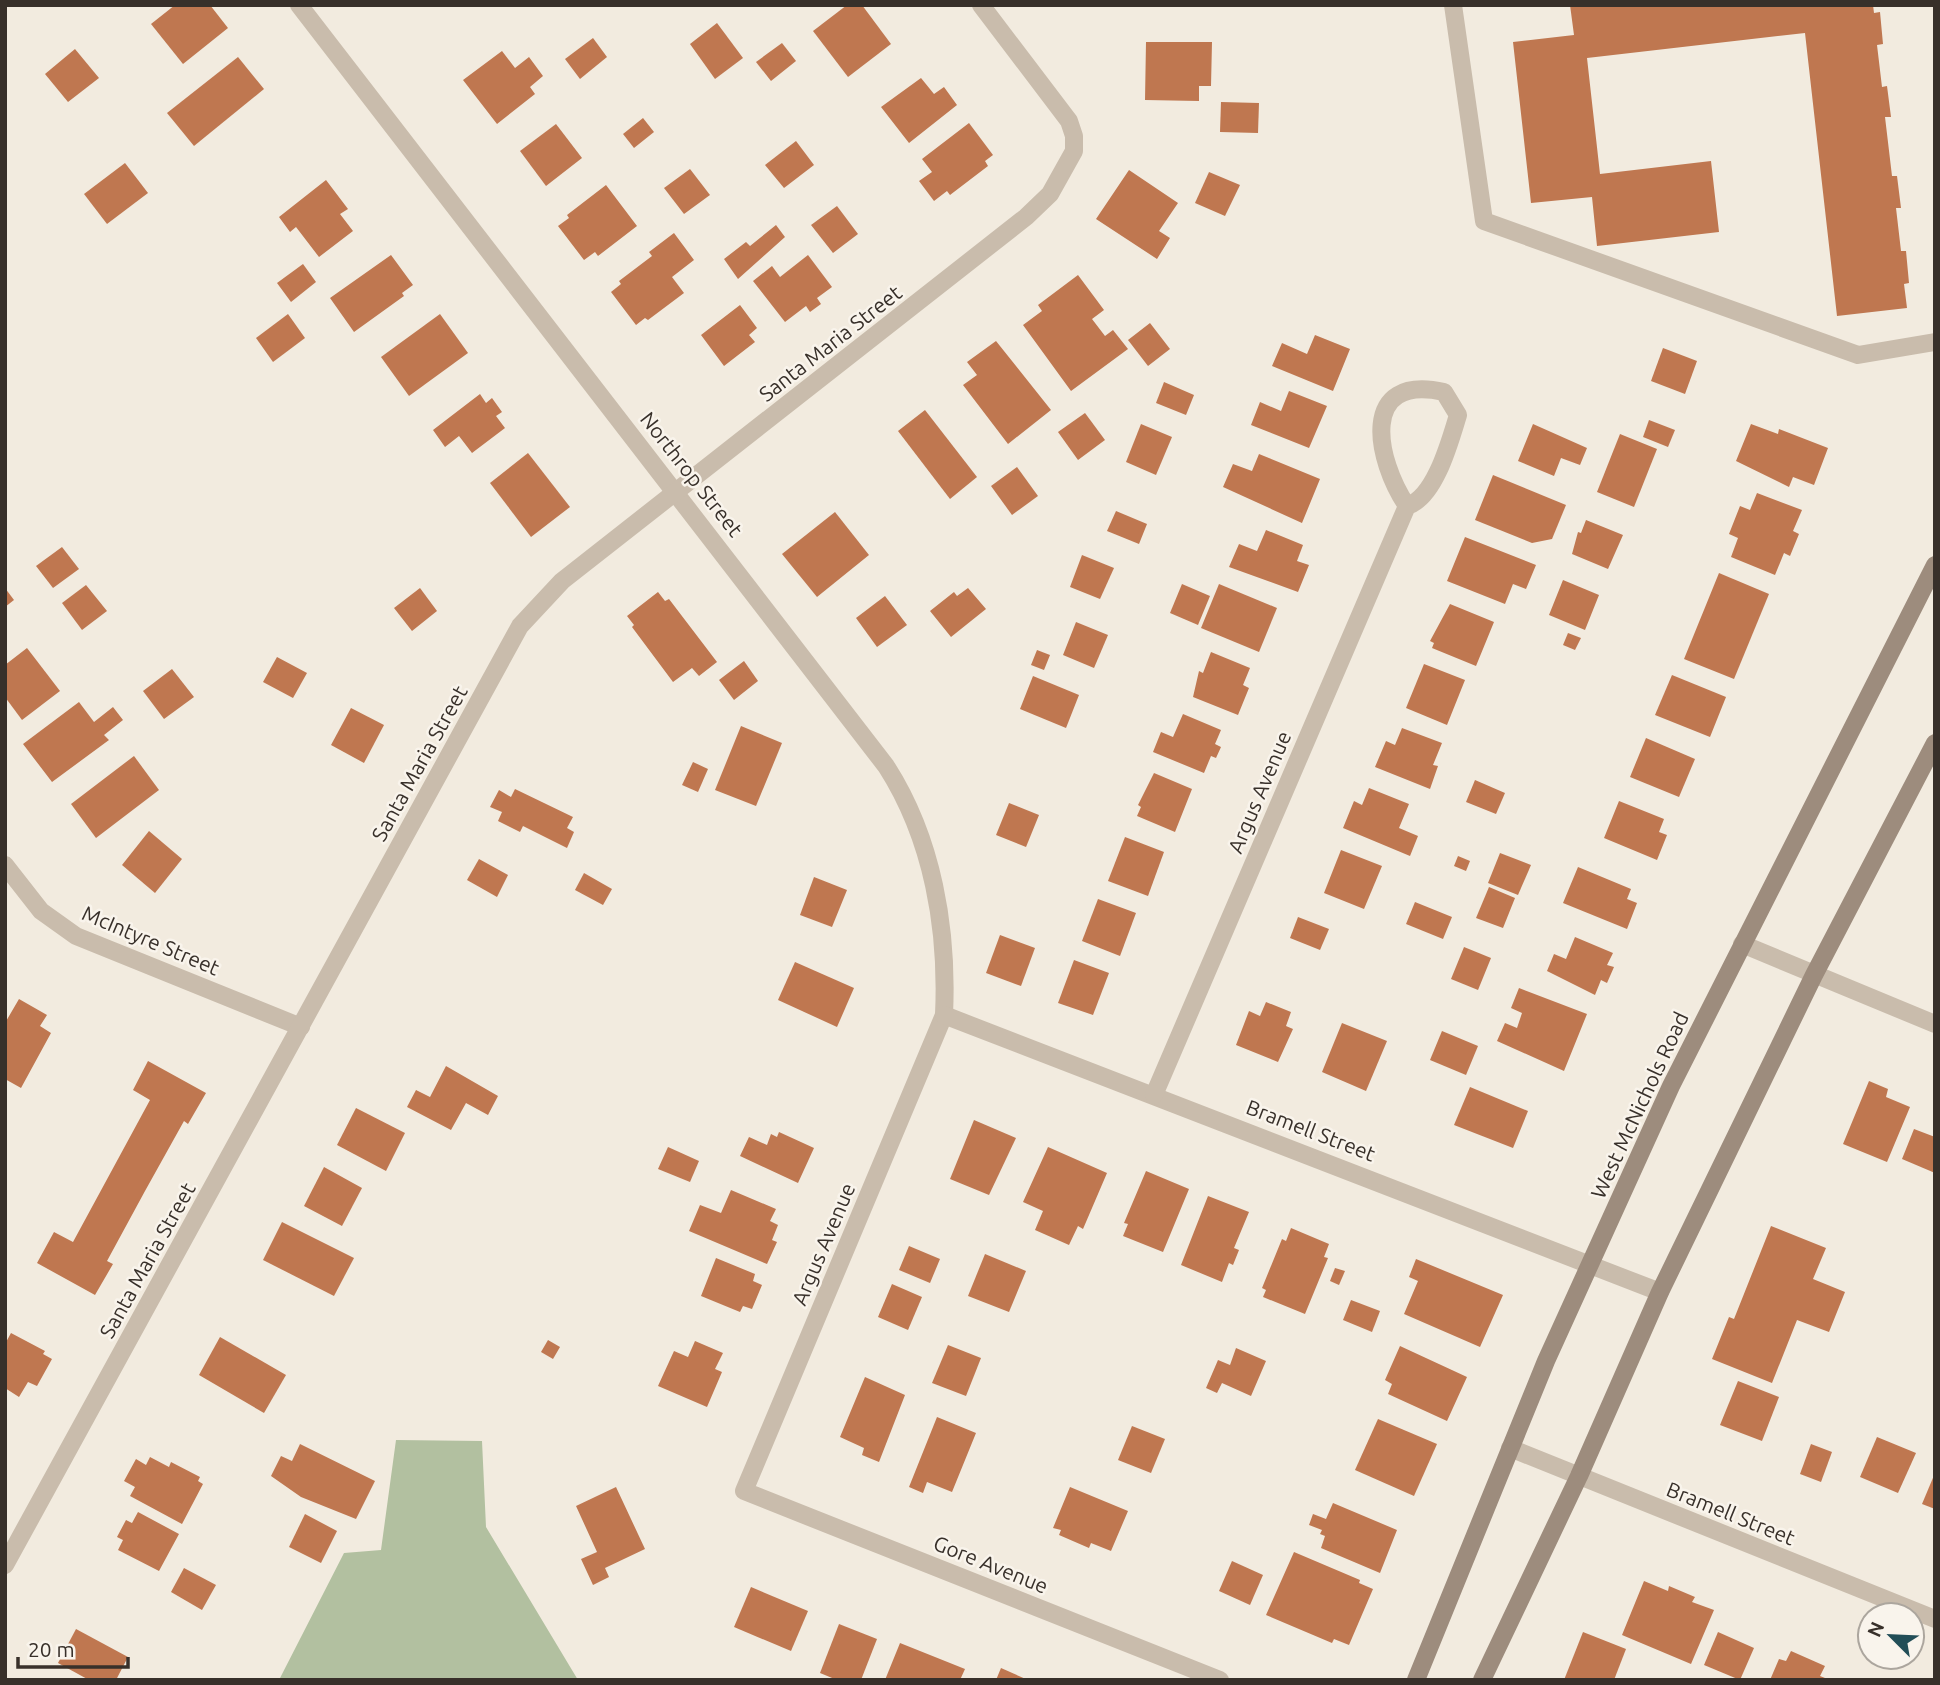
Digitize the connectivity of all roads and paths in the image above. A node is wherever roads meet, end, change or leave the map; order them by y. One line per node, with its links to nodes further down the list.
1 (299, 5): 5 (street, Northrop Street)
2 (981, 5): 5 (street, Santa Maria Street)
3 (1453, 5): 4 (street)
4 (1935, 342)
5 (677, 492): 12 (street, Northrop Street); 14 (street, Santa Maria Street)
6 (1406, 506): 6 (street, Argus Avenue); 15 (street, Argus Avenue)
7 (1935, 565): 10 (main road, West McNichols Road)
8 (1935, 743): 11 (main road)
9 (5, 865): 14 (street, McIntyre Street)
10 (1742, 944): 11 (street); 16 (main road, West McNichols Road)
11 (1814, 975): 13 (street); 17 (main road)
12 (944, 1015): 15 (street, Bramell Street); 20 (street, Argus Avenue)
13 (1935, 1024)
14 (301, 1027): 21 (street, Santa Maria Street)
15 (1154, 1095): 16 (street, Bramell Street)
16 (1590, 1264): 17 (street, Bramell Street); 18 (main road, West McNichols Road)
17 (1660, 1292): 19 (main road)
18 (1510, 1448): 19 (street, Bramell Street); 24 (main road, West McNichols Road)
19 (1579, 1476): 22 (street, Bramell Street); 25 (main road)
20 (744, 1491): 23 (street, Gore Avenue)
21 (5, 1565)
22 (1935, 1619)
23 (1220, 1680)
24 (1416, 1680)
25 (1482, 1680)

